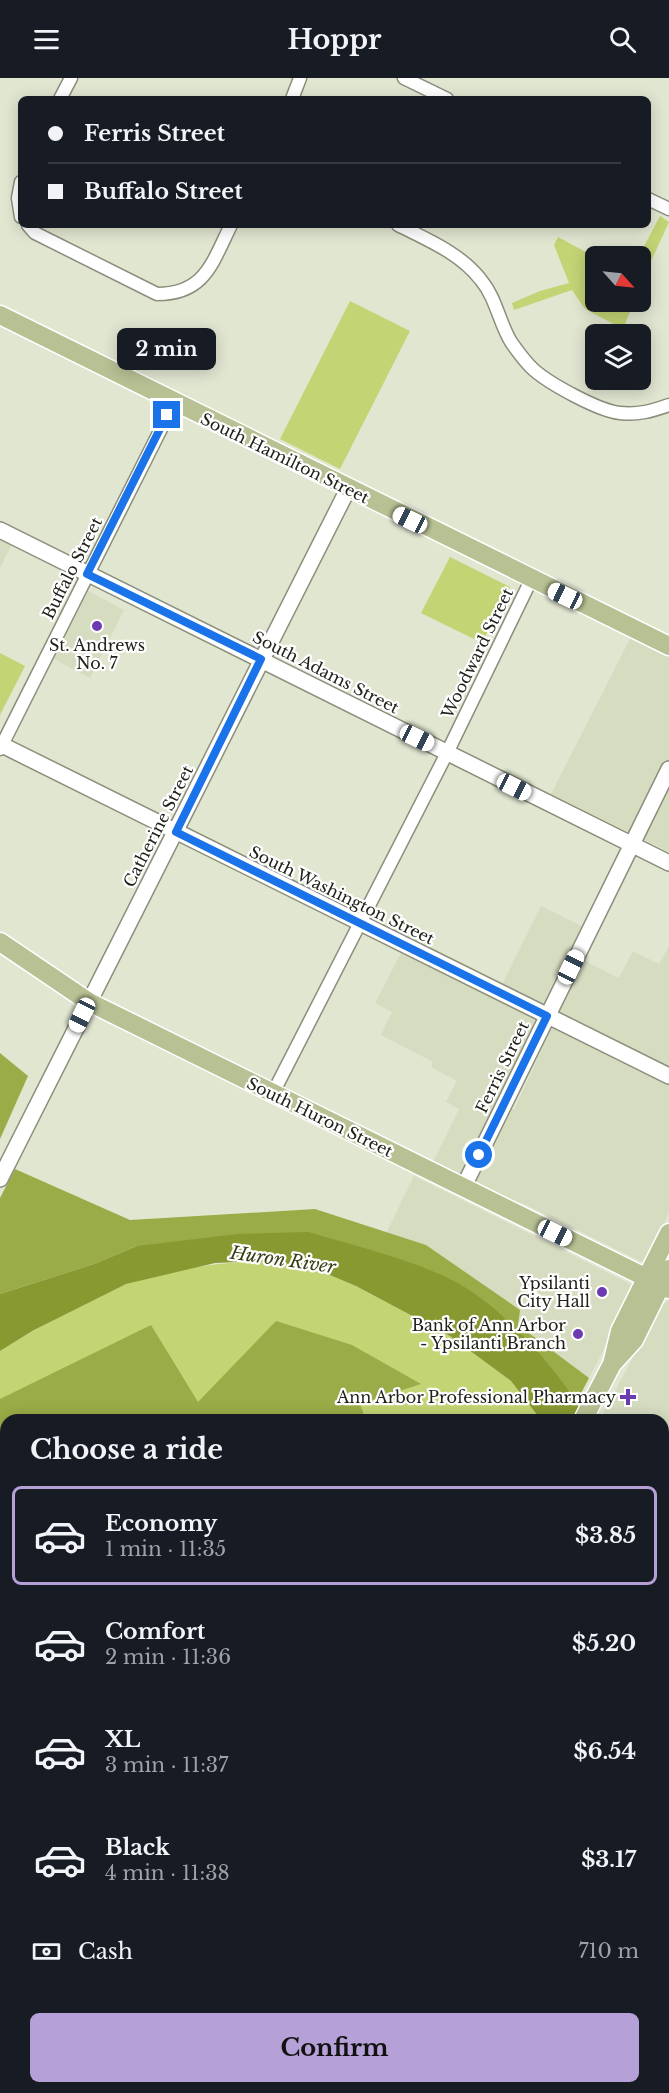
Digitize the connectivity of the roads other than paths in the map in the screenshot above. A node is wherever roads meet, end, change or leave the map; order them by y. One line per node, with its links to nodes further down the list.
1 (71, 78): 4 (street)
2 (300, 78): 5 (street)
3 (404, 78): 6 (street)
4 (62, 96)
5 (293, 96)
6 (441, 96)
7 (651, 200): 8 (street)
8 (669, 209)
9 (31, 228): 10 (street)
10 (229, 228)
11 (404, 228): 14 (street)
12 (0, 315): 13 (main road, South Hamilton Street)
13 (174, 403): 15 (main road, South Hamilton Street); 17 (street, Buffalo Street)
14 (669, 405)
15 (348, 489): 18 (main road, South Hamilton Street); 20 (street, Catherine Street)
16 (0, 530): 17 (street, South Adams Street)
17 (87, 574): 20 (street, South Adams Street); 21 (street, Buffalo Street)
18 (531, 580): 19 (main road, South Hamilton Street); 22 (street, Woodward Street)
19 (669, 646)
20 (261, 659): 22 (street, South Adams Street); 24 (street, Catherine Street)
21 (1, 746): 24 (street, South Washington Street)
22 (447, 753): 25 (street, South Adams Street); 27 (street, Woodward Street)
23 (669, 769): 25 (street, Ferris Street)
24 (176, 832): 27 (street, South Washington Street); 29 (street, Catherine Street)
25 (631, 845): 26 (street, South Adams Street); 30 (street, Ferris Street)
26 (669, 863)
27 (360, 924): 30 (street, South Washington Street); 32 (street, Woodward Street)
28 (0, 942): 29 (main road, South Huron Street)
29 (89, 1002): 32 (main road, South Huron Street); 33 (street, Catherine Street)
30 (547, 1016): 31 (street, South Washington Street); 34 (street, Ferris Street)
31 (669, 1076)
32 (273, 1093): 34 (main road, South Huron Street)
33 (0, 1179)
34 (464, 1188): 36 (main road, South Huron Street)
35 (669, 1233): 36 (main road)
36 (661, 1281): 37 (main road)
37 (586, 1414)

